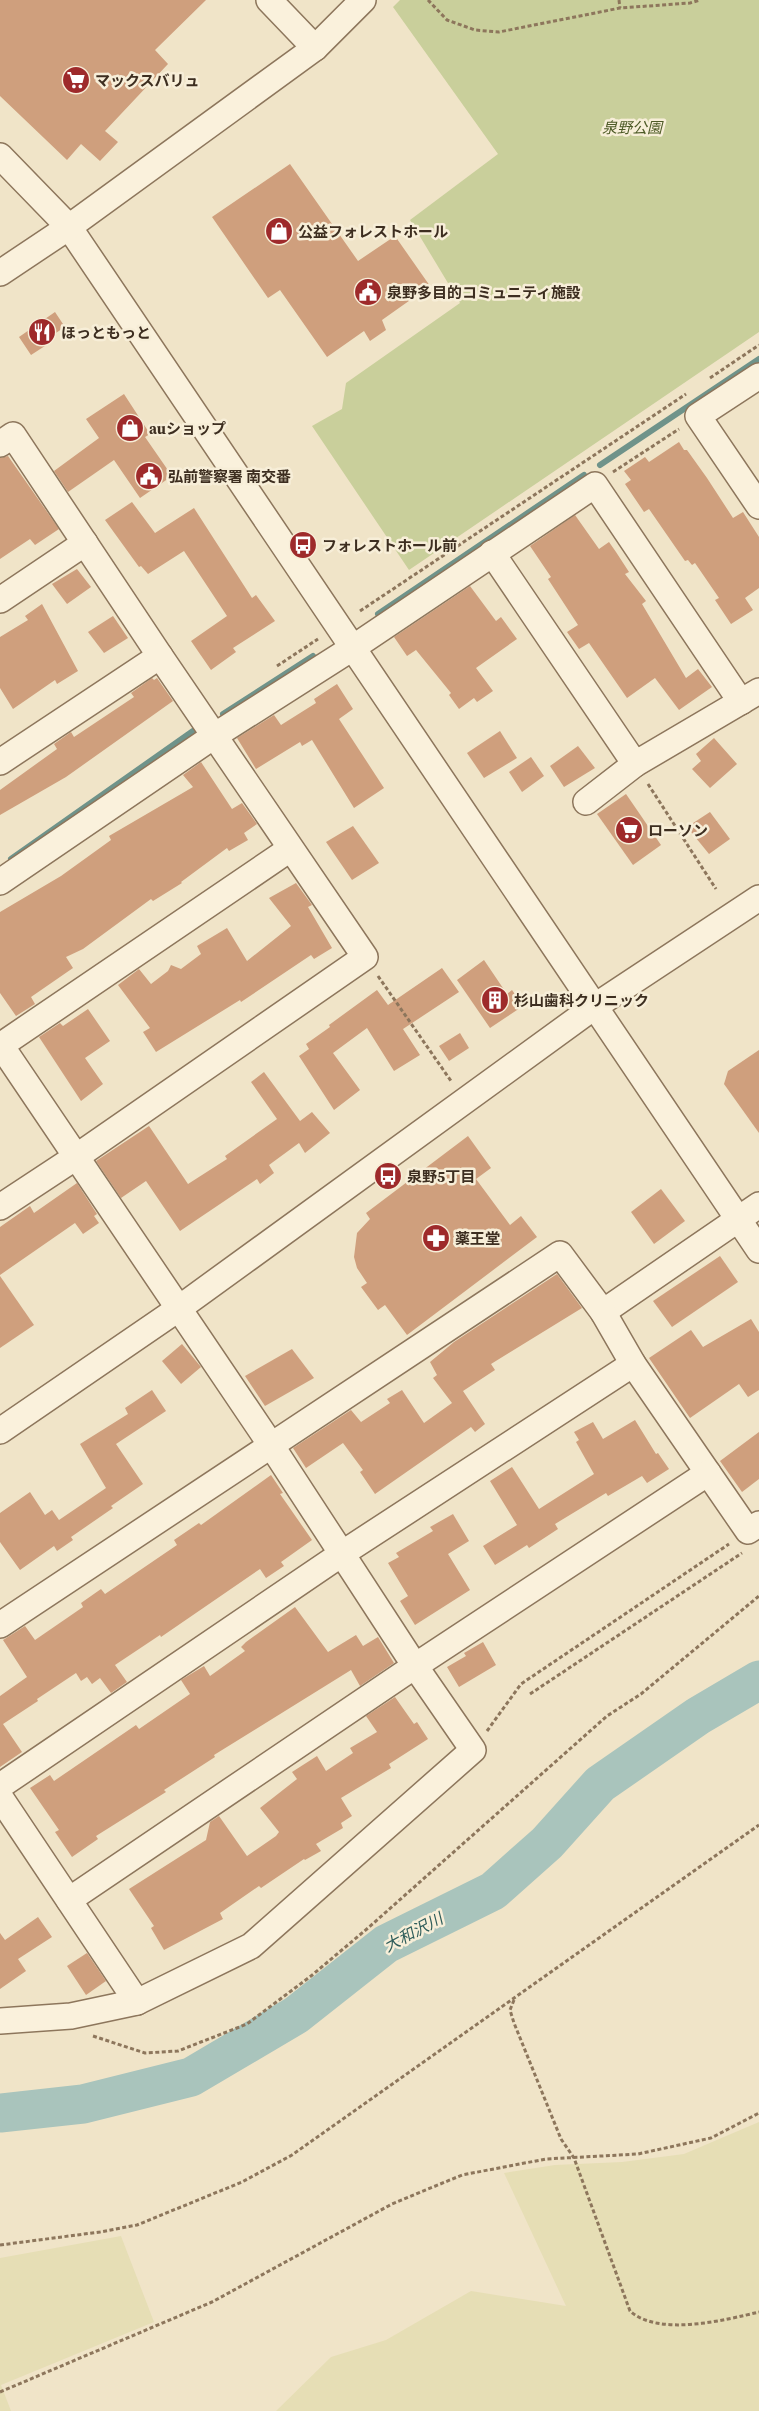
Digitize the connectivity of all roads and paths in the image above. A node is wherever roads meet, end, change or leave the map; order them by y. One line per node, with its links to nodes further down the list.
1 (269, 0): 7 (street)
2 (363, 0): 7 (street)
3 (428, 0): 6 (path)
4 (619, 0): 6 (path)
5 (700, 0): 6 (path)
6 (620, 8)
7 (315, 48): 9 (street)
8 (0, 156): 9 (street)
9 (69, 226): 10 (street); 23 (street)
10 (0, 273)
11 (759, 345): 13 (path)
12 (759, 376): 15 (street)
13 (701, 383)
14 (693, 389): 22 (path)
15 (698, 416): 17 (path); 18 (street)
16 (0, 444): 19 (street)
17 (595, 485): 20 (street); 25 (street)
18 (759, 506)
19 (85, 542): 21 (street); 24 (street)
20 (492, 553): 23 (street); 28 (street)
21 (0, 600)
22 (360, 611)
23 (354, 647): 26 (street); 35 (street)
24 (160, 656): 26 (street); 27 (street)
25 (750, 697): 28 (street)
26 (214, 736): 30 (street); 31 (street)
27 (0, 762)
28 (635, 764): 29 (street); 32 (path)
29 (586, 802)
30 (290, 849): 34 (street); 36 (street)
31 (0, 882)
32 (716, 889)
33 (759, 898): 35 (street)
34 (365, 957): 37 (path); 38 (street)
35 (594, 1007): 41 (street); 43 (street)
36 (0, 1045): 38 (street)
37 (451, 1080)
38 (76, 1157): 40 (street); 43 (street)
39 (759, 1205): 41 (street)
40 (0, 1207)
41 (738, 1219): 42 (street); 44 (street)
42 (759, 1250)
43 (178, 1309): 46 (street); 47 (street)
44 (603, 1312): 45 (street); 47 (street)
45 (633, 1364): 48 (street); 50 (street)
46 (0, 1431)
47 (271, 1445): 50 (street); 52 (street)
48 (708, 1473): 49 (street); 53 (street)
49 (750, 1536): 54 (path); 55 (path)
50 (343, 1553): 53 (street); 56 (street)
51 (759, 1596): 63 (path)
52 (0, 1625)
53 (416, 1666): 55 (street); 59 (street)
54 (530, 1694)
55 (473, 1750): 61 (street)
56 (0, 1786)
57 (0, 1797): 59 (street)
58 (759, 1825): 60 (path)
59 (69, 1900): 61 (street)
60 (514, 2000): 65 (path); 66 (path)
61 (138, 2002): 62 (street)
62 (0, 2021)
63 (90, 2035)
64 (759, 2112): 65 (path)
65 (574, 2158): 67 (path); 68 (path)
66 (0, 2245)
67 (759, 2312)
68 (0, 2392)

